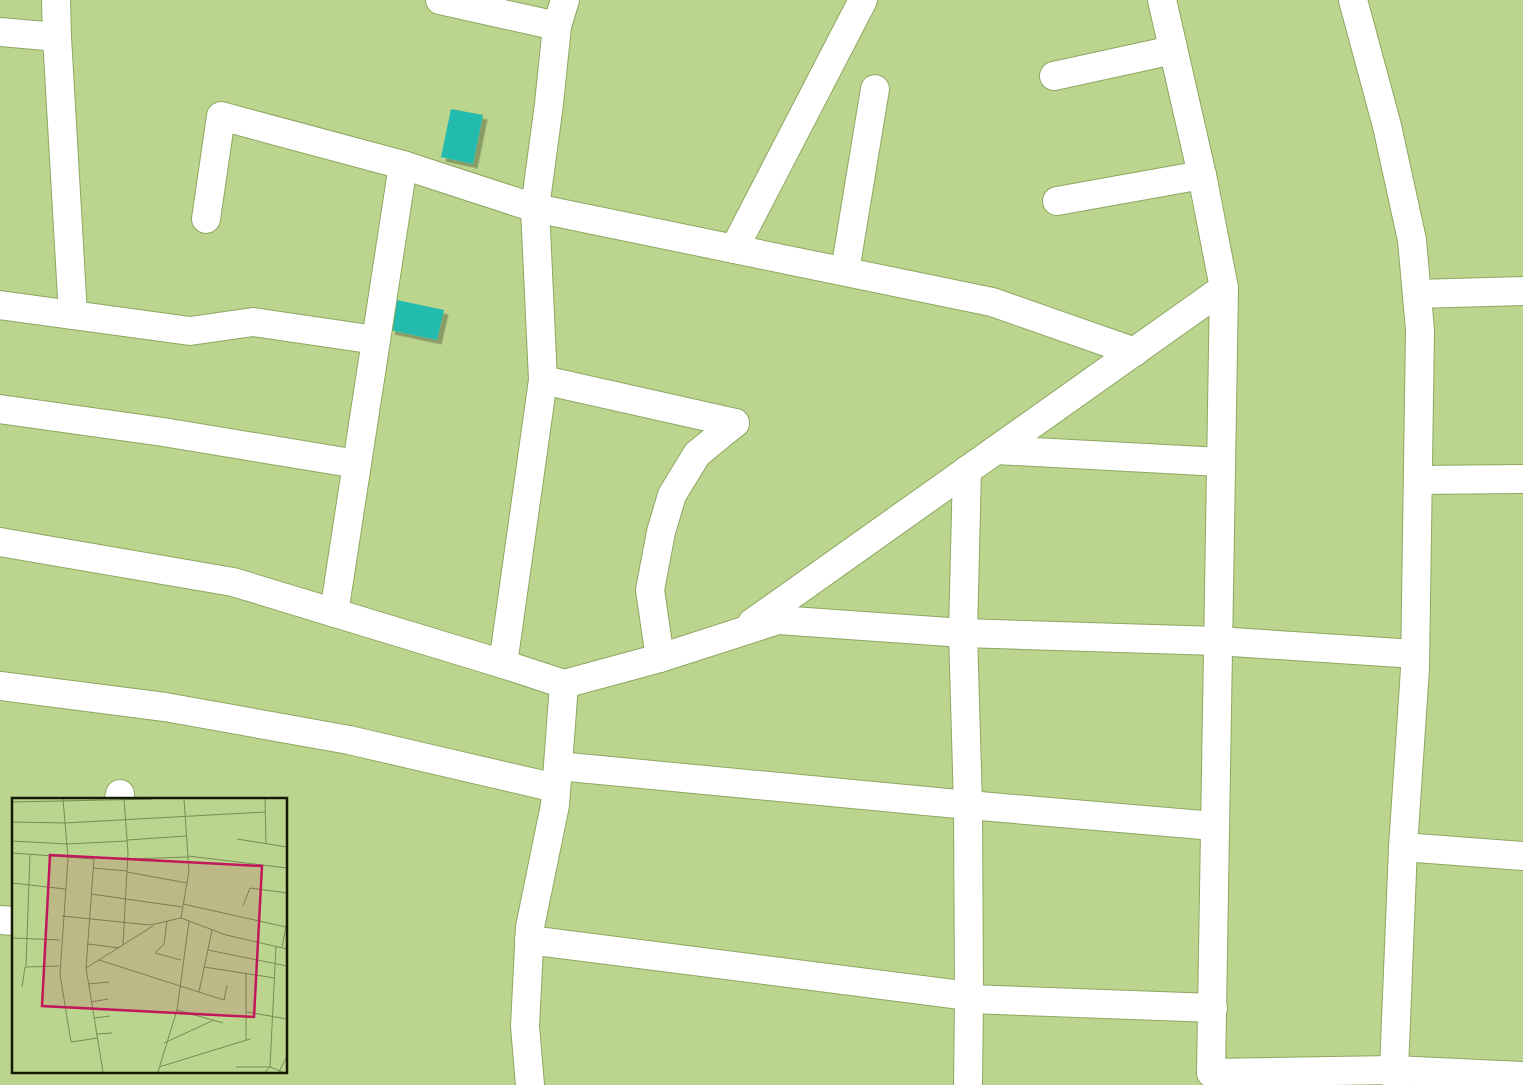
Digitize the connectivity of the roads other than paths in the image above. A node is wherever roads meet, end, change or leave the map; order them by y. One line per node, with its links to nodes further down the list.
1 (56, 0): 9 (street)
2 (440, 0): 7 (street)
3 (565, 0): 7 (street)
4 (863, 0): 18 (street)
5 (1162, 0): 10 (street)
6 (1353, 0): 22 (street)
7 (557, 26): 16 (street)
8 (0, 32): 9 (street)
9 (57, 38): 24 (street)
10 (1173, 50): 11 (street); 14 (street)
11 (1054, 76)
12 (875, 89): 19 (street)
13 (403, 165): 16 (street); 17 (street); 25 (street)
14 (1202, 175): 15 (street); 20 (street)
15 (1057, 201)
16 (535, 208): 18 (street); 27 (street)
17 (206, 219)
18 (734, 249): 19 (street)
19 (845, 271): 26 (street)
20 (1224, 288): 26 (street); 30 (street)
21 (1523, 291): 22 (street)
22 (1417, 294): 34 (street)
23 (0, 305): 24 (street)
24 (73, 315): 25 (street)
25 (376, 340): 31 (street)
26 (1135, 352): 29 (street)
27 (543, 380): 41 (street); 42 (street)
28 (0, 410): 31 (street)
29 (996, 450): 30 (street); 32 (street)
30 (1221, 462): 39 (street)
31 (358, 464): 36 (street)
32 (967, 470): 37 (street); 38 (street)
33 (1523, 479): 34 (street)
34 (1418, 480): 40 (street)
35 (0, 542): 36 (street)
36 (334, 613): 42 (street)
37 (963, 633): 38 (street); 39 (street); 46 (street)
38 (736, 634): 41 (street)
39 (1217, 641): 40 (street); 47 (street)
40 (1416, 654): 48 (street)
41 (660, 658): 43 (street)
42 (502, 664): 43 (street)
43 (564, 684): 45 (street)
44 (0, 686): 45 (street)
45 (557, 777): 46 (street); 50 (street)
46 (968, 805): 47 (street); 51 (street)
47 (1214, 826): 52 (street)
48 (1403, 847): 49 (street); 54 (street)
49 (1523, 856)
50 (530, 940): 51 (street); 55 (street)
51 (969, 998): 52 (street); 56 (street)
52 (1213, 1008): 54 (street)
53 (1523, 1076): 54 (street)
54 (1395, 1077)
55 (530, 1085)
56 (967, 1085)

